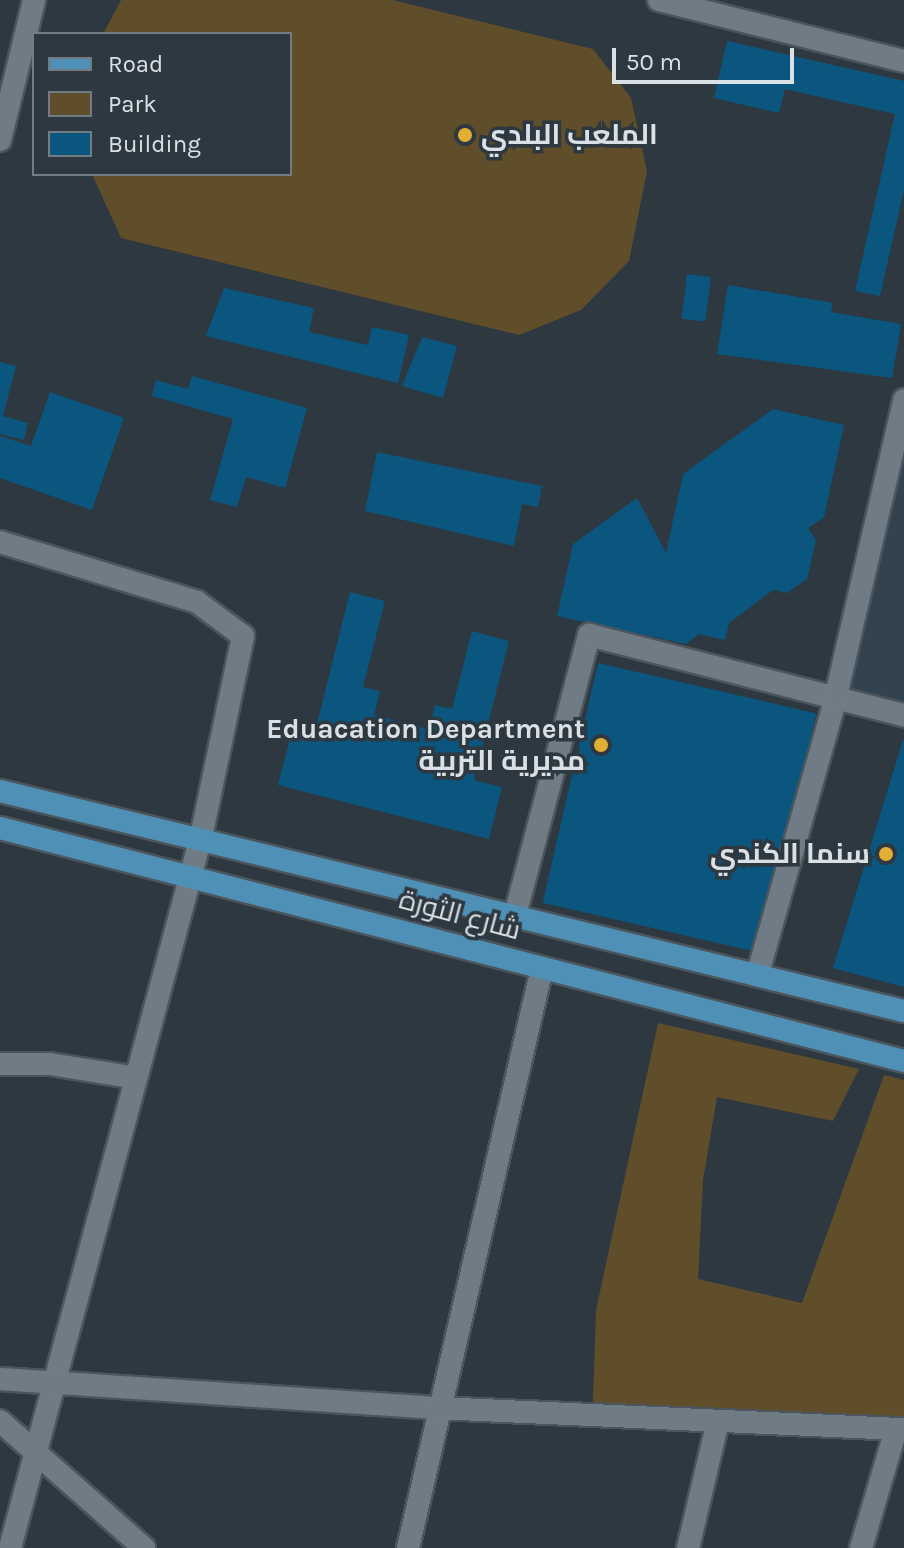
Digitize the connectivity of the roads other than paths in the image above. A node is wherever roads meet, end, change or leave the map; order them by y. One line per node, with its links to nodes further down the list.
1 (34, 0): 4 (street)
2 (659, 0): 3 (street)
3 (904, 61)
4 (0, 140)
5 (904, 400): 7 (street)
6 (0, 542): 11 (street)
7 (835, 700): 8 (street); 13 (street); 15 (street)
8 (904, 715)
9 (0, 791): 11 (main road, شارع الثورة)
10 (0, 828): 12 (main road, شارع الثورة)
11 (201, 837): 12 (street); 13 (main road, شارع الثورة)
12 (188, 875): 14 (main road, شارع الثورة); 19 (street)
13 (514, 919): 15 (main road, شارع الثورة)
14 (542, 968): 17 (main road, شارع الثورة); 22 (street)
15 (758, 973): 16 (main road, شارع الثورة)
16 (904, 1011)
17 (904, 1061)
18 (0, 1064): 19 (street)
19 (136, 1078): 21 (street)
20 (0, 1379): 21 (street)
21 (51, 1382): 22 (street); 26 (street)
22 (437, 1408): 24 (street); 29 (street)
23 (0, 1421): 26 (street)
24 (718, 1421): 25 (street); 30 (street)
25 (900, 1429): 31 (street)
26 (32, 1454): 27 (street); 28 (street)
27 (10, 1548)
28 (144, 1548)
29 (408, 1548)
30 (688, 1548)
31 (861, 1548)

